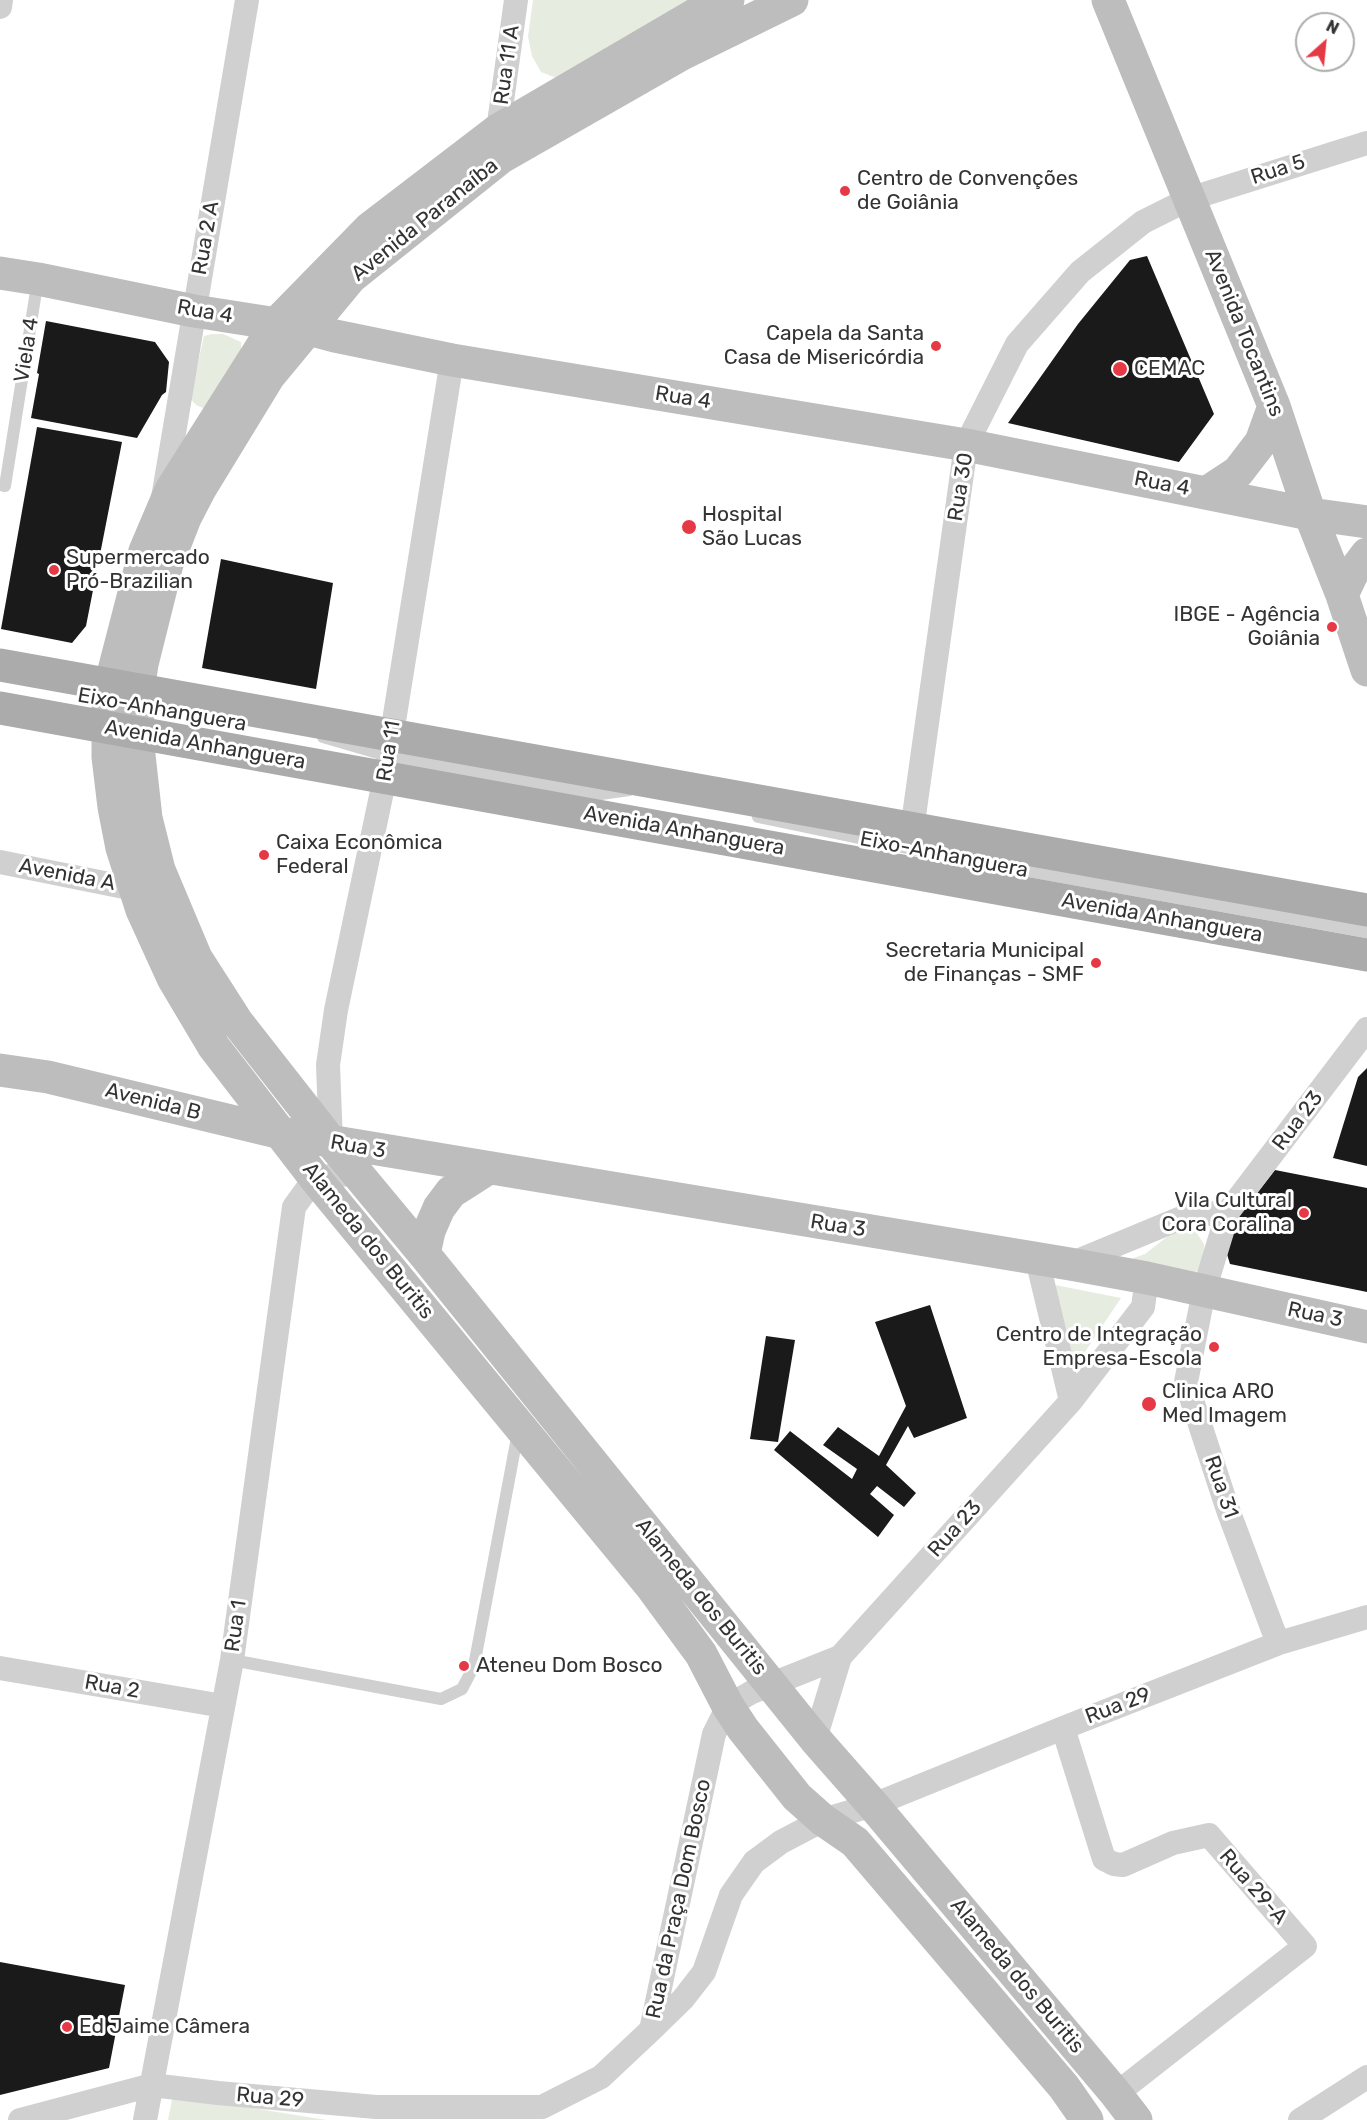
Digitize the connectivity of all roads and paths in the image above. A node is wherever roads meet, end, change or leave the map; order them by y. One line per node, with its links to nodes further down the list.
1 (1, 0): 7 (street)
2 (247, 0): 13 (street, Rua 2 A)
3 (516, 0): 8 (street, Rua 11 A)
4 (728, 0): 8 (main road, Avenida Paranaíba)
5 (792, 0): 15 (main road, Avenida Paranaíba)
6 (1108, 0): 10 (main road, Avenida Tocantins)
7 (0, 7)
8 (498, 130): 14 (main road, Avenida Paranaíba)
9 (1367, 143): 10 (street, Rua 5)
10 (1189, 199): 17 (main road, Avenida Tocantins); 18 (street, Rua 30)
11 (0, 273): 12 (main road, Rua 4)
12 (38, 279): 13 (main road, Rua 4); 19 (lane, Viela 4)
13 (194, 311): 14 (main road, Rua 4); 21 (street, Rua 2 A)
14 (276, 324): 15 (main road, Rua 4); 21 (main road, Avenida Paranaíba)
15 (309, 329): 16 (main road, Rua 4); 28 (main road, Avenida Paranaíba)
16 (452, 360): 18 (main road, Rua 4); 31 (street, Rua 11)
17 (1274, 406): 20 (main road); 22 (main road, Avenida Tocantins)
18 (966, 445): 20 (main road, Rua 4); 34 (street, Rua 30)
19 (0, 485)
20 (1206, 493): 22 (main road, Rua 4)
21 (160, 512): 28 (main road, Avenida Paranaíba)
22 (1310, 514): 23 (main road, Rua 4); 25 (main road, Avenida Tocantins)
23 (1367, 522)
24 (1367, 554): 25 (main road)
25 (1342, 596): 27 (main road, Avenida Tocantins)
26 (0, 665): 28 (main road, Avenida Anhanguera)
27 (1367, 670)
28 (123, 706): 29 (main road, Avenida Anhanguera); 31 (main road, Avenida Anhanguera); 31 (main road, Avenida Anhanguera); 36 (main road, Alameda dos Buritis); 42 (main road, Alameda dos Buritis)
29 (0, 708)
30 (318, 736): 31 (lane)
31 (388, 752): 32 (lane); 34 (main road, Avenida Anhanguera); 39 (main road, Avenida Anhanguera); 42 (street, Rua 11)
32 (635, 791)
33 (746, 815): 38 (lane, Eixo-Anhanguera)
34 (912, 830): 37 (main road, Avenida Anhanguera)
35 (0, 862): 36 (street, Avenida A)
36 (135, 889): 42 (main road, Alameda dos Buritis)
37 (1367, 910)
38 (1367, 932)
39 (1367, 956)
40 (1367, 1029): 46 (street, Rua 23)
41 (0, 1070): 42 (main road, Avenida B)
42 (306, 1138): 43 (main road, Rua 3); 44 (main road, Alameda dos Buritis); 45 (main road, Alameda dos Buritis)
43 (486, 1169): 47 (main road); 48 (main road, Rua 3)
44 (357, 1173): 45 (street); 47 (main road, Alameda dos Buritis)
45 (315, 1178): 54 (main road, Alameda dos Buritis); 58 (street, Rua 1)
46 (1228, 1212): 49 (street); 51 (street, Rua 23)
47 (424, 1254): 60 (main road, Alameda dos Buritis)
48 (1037, 1259): 49 (main road, Rua 3); 53 (street)
49 (1070, 1264): 50 (main road, Rua 3)
50 (1147, 1278): 51 (main road, Rua 3); 53 (street, Rua 23)
51 (1204, 1291): 52 (main road, Rua 3); 56 (street, Rua 31)
52 (1367, 1327)
53 (1071, 1401): 57 (street, Rua 23)
54 (519, 1426): 58 (lane); 62 (main road, Alameda dos Buritis)
55 (1365, 1623): 56 (street, Rua 29)
56 (1279, 1643): 63 (street, Rua 29)
57 (840, 1657): 60 (street, Rua 23); 64 (street, Rua 23)
58 (232, 1660): 61 (street, Rua 1)
59 (0, 1668): 61 (street, Rua 2)
60 (772, 1685): 62 (street, Alameda dos Buritis); 64 (main road, Alameda dos Buritis)
61 (223, 1706): 71 (street, Rua 1)
62 (728, 1706): 66 (main road, Alameda dos Buritis); 67 (street, Rua da Praça Dom Bosco)
63 (1062, 1728): 65 (street, Rua 29); 72 (street, Rua 29-A)
64 (814, 1739): 65 (main road, Alameda dos Buritis)
65 (873, 1805): 66 (street); 72 (main road, Alameda dos Buritis)
66 (823, 1820): 68 (street, Rua da Praça Dom Bosco); 75 (main road, Alameda dos Buritis)
67 (665, 1963): 68 (street); 69 (street, Rua da Praça Dom Bosco)
68 (704, 1972): 69 (street, Rua da Praça Dom Bosco)
69 (651, 2030): 71 (street, Rua 29)
70 (1367, 2077): 77 (street)
71 (152, 2085): 73 (street); 74 (street, Rua 1)
72 (1116, 2094): 76 (main road, Alameda dos Buritis)
73 (20, 2120)
74 (145, 2120)
75 (1087, 2120)
76 (1136, 2120)
77 (1300, 2120)

